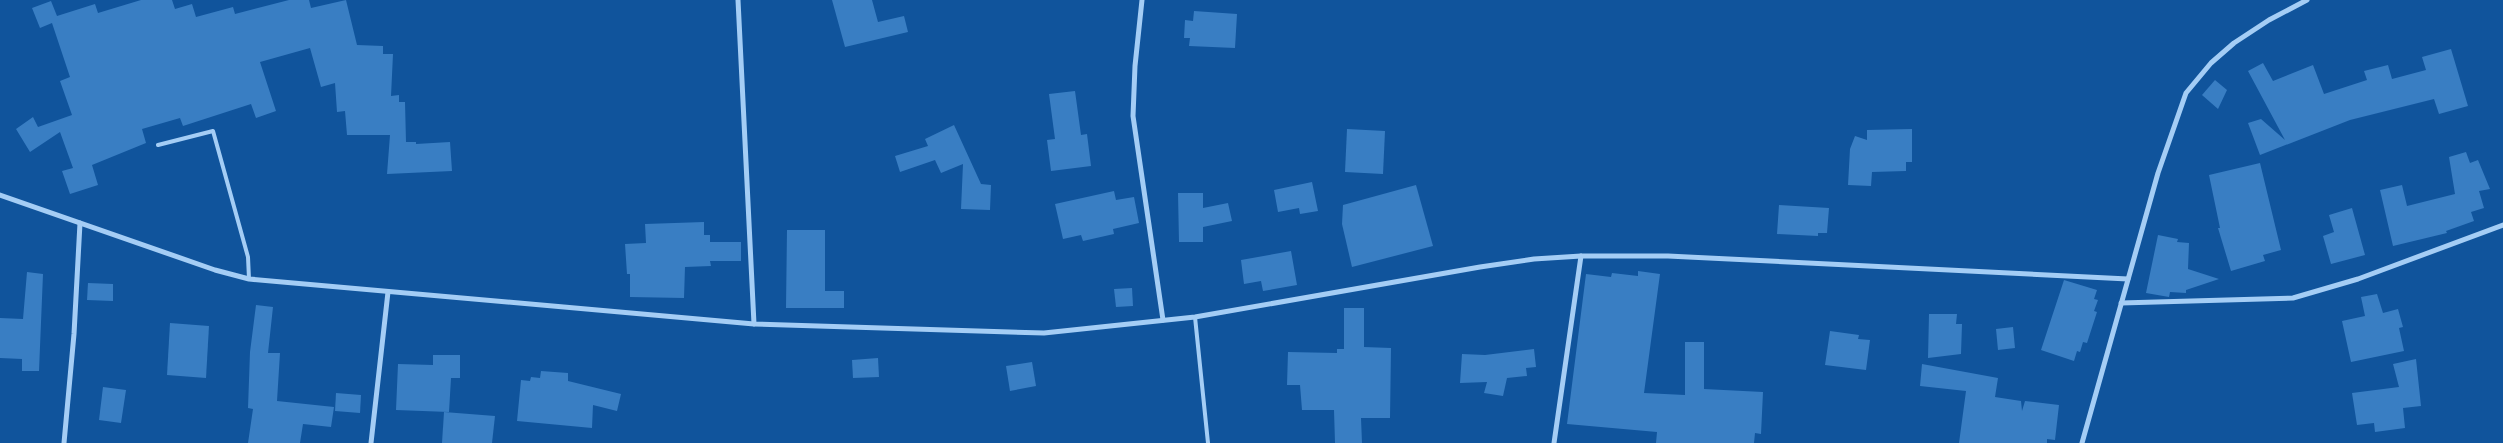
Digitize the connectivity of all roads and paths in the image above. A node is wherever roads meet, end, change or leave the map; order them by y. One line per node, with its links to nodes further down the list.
1 (738, 0): 15 (street)
2 (1142, 0): 14 (street)
3 (2307, 0): 10 (street)
4 (158, 145): 9 (lane)
5 (0, 195): 6 (street)
6 (80, 223): 9 (street); 16 (street)
7 (2503, 225): 12 (street)
8 (1581, 256): 10 (street); 13 (street); 19 (street)
9 (249, 279): 11 (street)
10 (2128, 279): 12 (street)
11 (388, 292): 15 (street); 17 (street)
12 (2121, 303): 20 (street)
13 (1195, 317): 14 (street); 18 (lane)
14 (1163, 320): 15 (street)
15 (754, 324)
16 (64, 443)
17 (371, 443)
18 (1208, 443)
19 (1554, 443)
20 (2082, 443)

